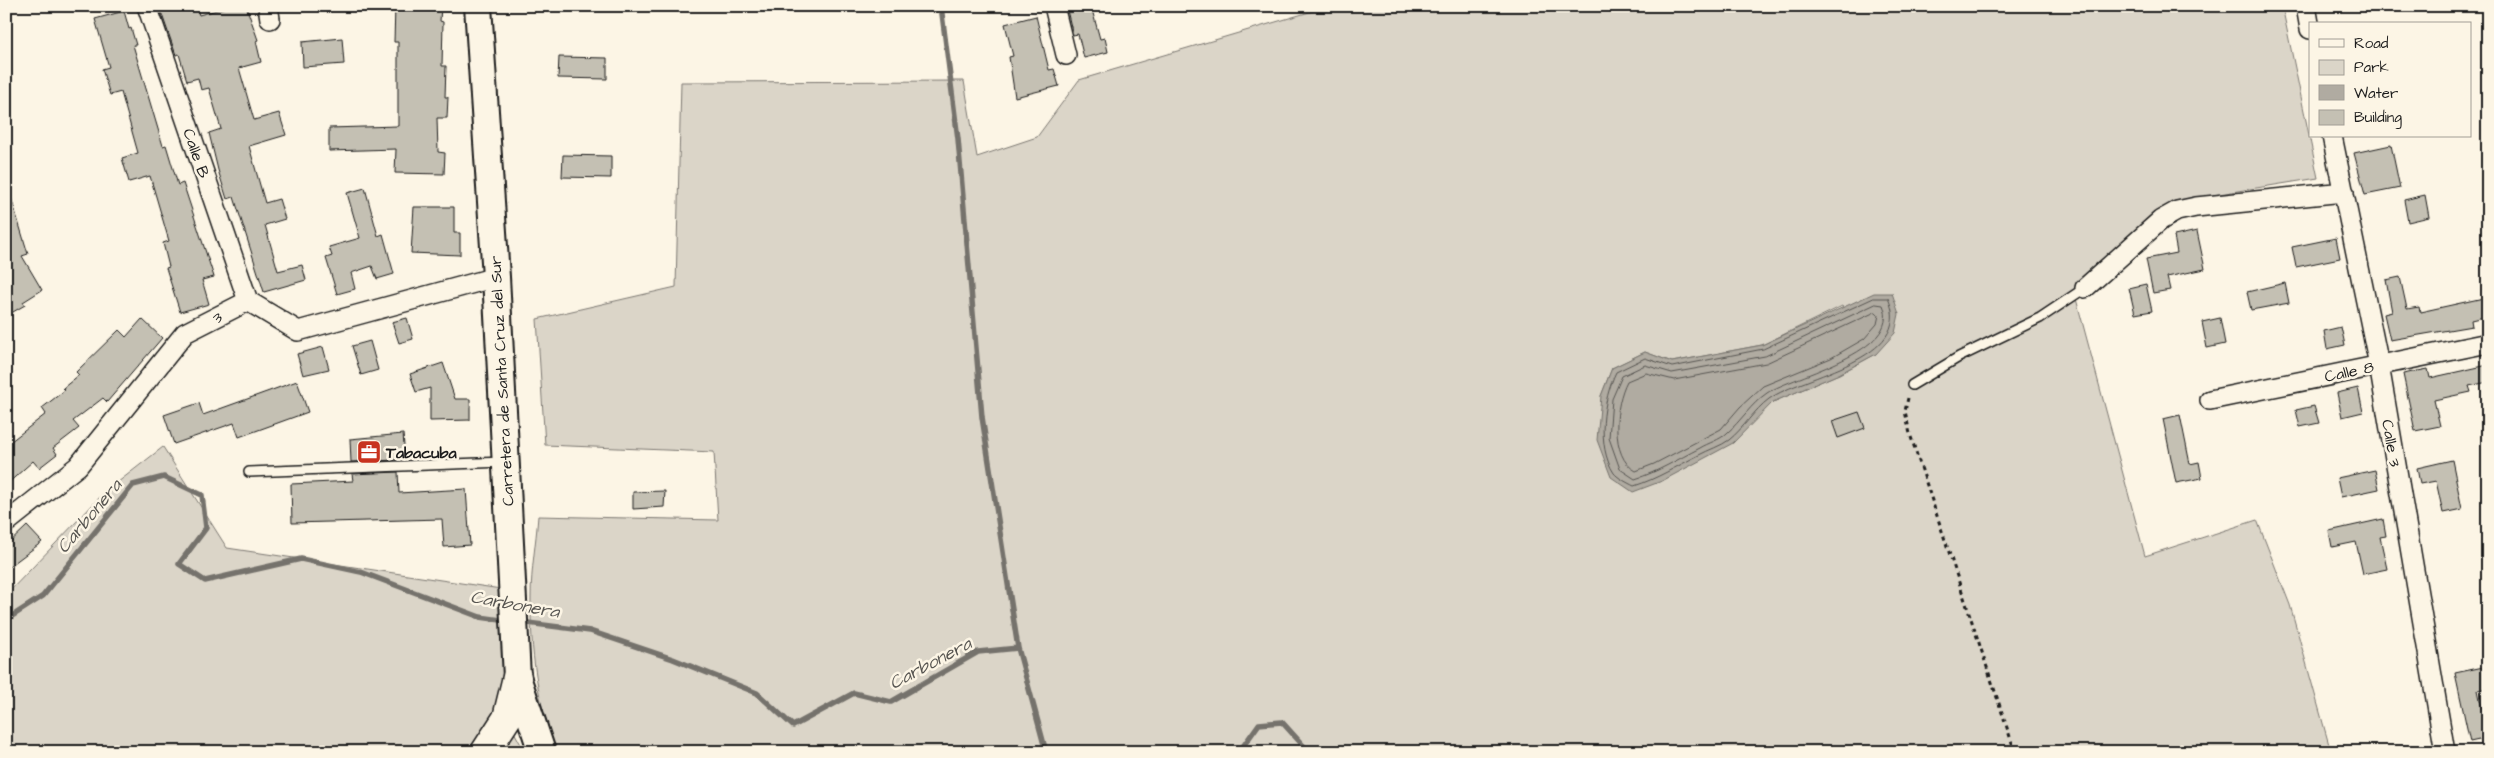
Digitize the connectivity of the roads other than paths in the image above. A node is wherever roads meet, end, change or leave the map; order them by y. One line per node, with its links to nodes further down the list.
1 (147, 6): 11 (street, Calle B)
2 (478, 6): 9 (main road, Carretera de Santa Cruz del Sur)
3 (1054, 6): 6 (street)
4 (2306, 6): 5 (street)
5 (2309, 23)
6 (1066, 55)
7 (2332, 138): 8 (street, Calle 3)
8 (2344, 192): 10 (street); 13 (street, Calle 3)
9 (496, 277): 11 (street); 16 (main road, Carretera de Santa Cruz del Sur)
10 (2085, 288): 14 (lane)
11 (248, 300): 18 (street, 3)
12 (2488, 343): 13 (street, Calle 8)
13 (2379, 364): 15 (street, Calle 8); 22 (street, Calle 3)
14 (1912, 385)
15 (2210, 400)
16 (504, 462): 17 (lane); 19 (main road, Carretera de Santa Cruz del Sur)
17 (249, 472)
18 (6, 523)
19 (517, 677): 20 (main road); 21 (main road, Carretera de Santa Cruz del Sur)
20 (485, 752)
21 (542, 752)
22 (2445, 752)

